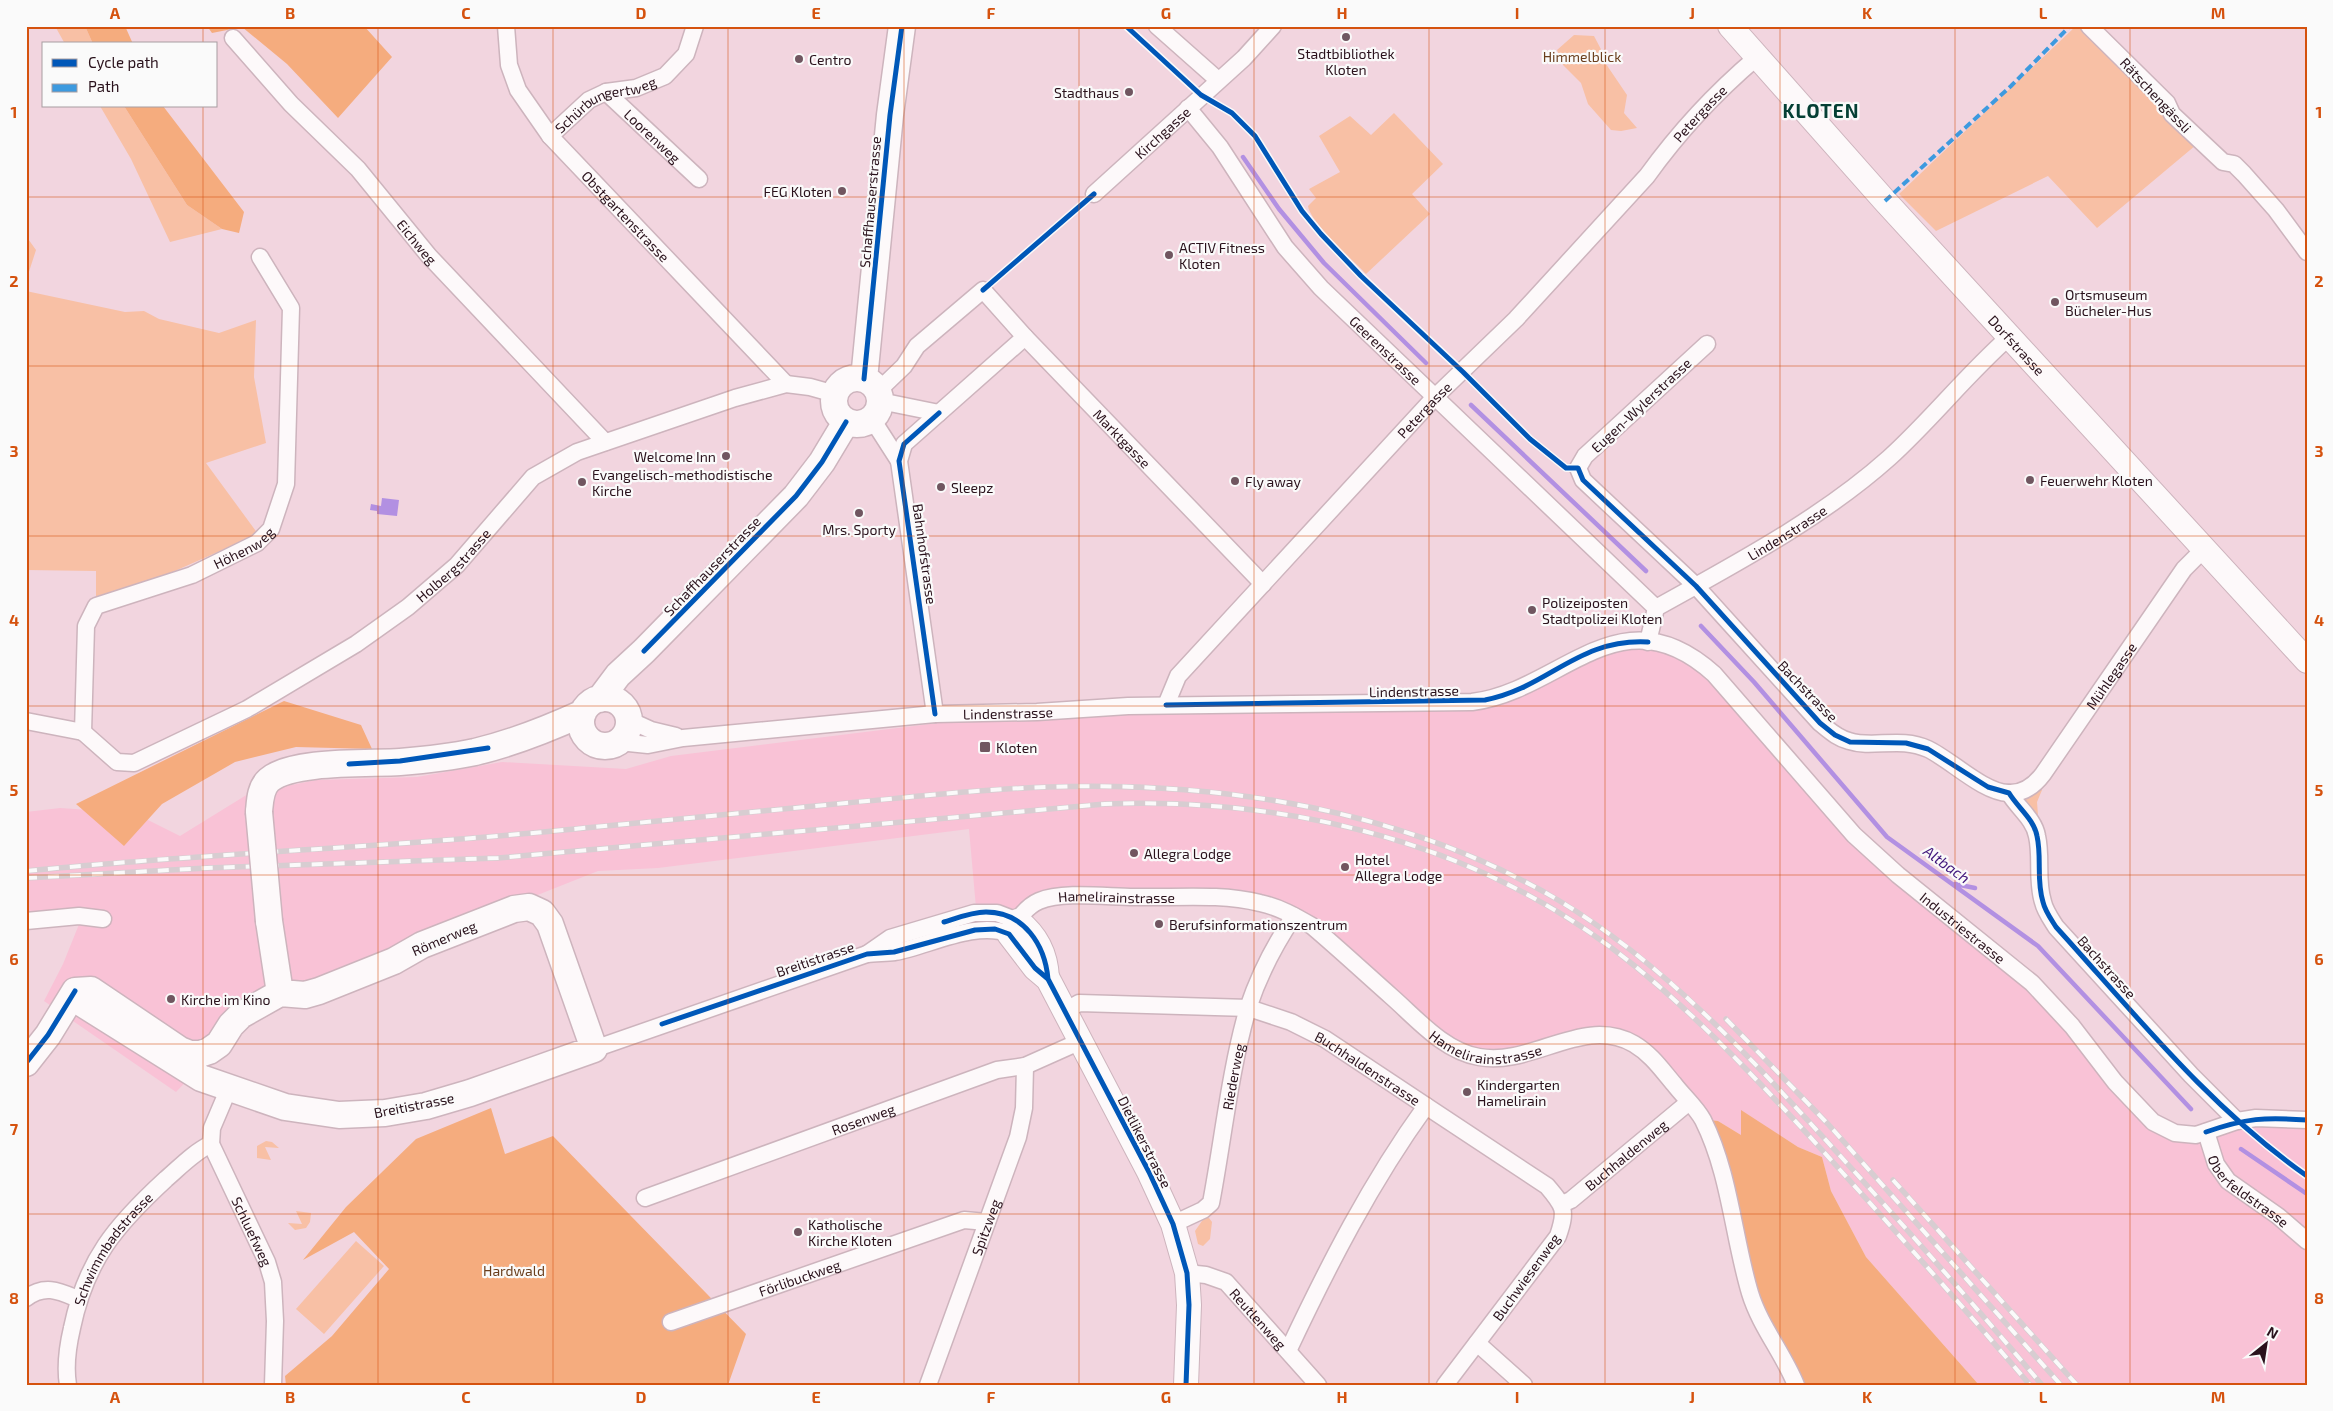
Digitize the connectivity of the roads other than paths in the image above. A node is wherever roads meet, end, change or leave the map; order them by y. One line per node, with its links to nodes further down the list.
1 (506, 26): 13 (street, Obstgartenstrasse)
2 (696, 26): 11 (street, Schürbungertweg)
3 (902, 26): 23 (main road, Schaffhauserstrasse)
4 (1273, 26): 10 (street, Kirchgasse)
5 (1730, 26): 9 (main road, Dorfstrasse)
6 (2089, 26): 16 (street, Rätschengässli)
7 (1162, 28): 10 (street)
8 (232, 38): 27 (street, Eichweg)
9 (1756, 58): 19 (main road, Dorfstrasse); 24 (street, Petergasse)
10 (1218, 80): 12 (street, Kirchgasse)
11 (606, 92): 13 (street, Schürbungertweg); 14 (street, Loorenweg)
12 (1188, 108): 15 (street, Kirchgasse); 24 (street, Geerenstrasse)
13 (550, 136): 21 (street, Obstgartenstrasse)
14 (699, 179)
15 (1094, 194)
16 (2307, 252)
17 (260, 257): 40 (street, Höhenweg)
18 (1025, 337): 23 (street, Marktgasse); 25 (street); 31 (street, Marktgasse)
19 (2009, 337): 30 (main road, Dorfstrasse); 32 (street, Lindenstrasse)
20 (1707, 344): 29 (street, Eugen-Wylerstrasse)
21 (786, 384): 22 (street, Holbergstrasse); 27 (street, Holbergstrasse)
22 (835, 394): 23 (main road); 26 (main road)
23 (874, 398): 25 (street); 26 (main road); 28 (street, Bahnhofstrasse)
24 (1434, 398): 31 (street, Petergasse); 33 (street, Geerenstrasse)
25 (939, 414): 28 (street)
26 (846, 422): 38 (main road, Schaffhauserstrasse)
27 (605, 442): 40 (street, Holbergstrasse)
28 (900, 461): 37 (street, Bahnhofstrasse)
29 (1578, 468): 32 (street, Bachstrasse)
30 (2205, 548): 35 (main road, Dorfstrasse); 43 (street, Mühlegasse)
31 (1264, 584): 36 (street, Petergasse)
32 (1696, 586): 33 (street, Lindenstrasse); 43 (street, Bachstrasse)
33 (1656, 608): 34 (street)
34 (1648, 642): 36 (street, Lindenstrasse); 62 (street, Industriestrasse)
35 (2307, 661)
36 (1166, 705): 37 (street, Lindenstrasse)
37 (935, 714): 42 (street, Lindenstrasse)
38 (611, 716): 41 (main road, Schaffhauserstrasse); 41 (main road, Schaffhauserstrasse); 42 (street, Lindenstrasse); 42 (street, Lindenstrasse)
39 (26, 721): 40 (street)
40 (83, 732)
41 (531, 736): 49 (main road, Schaffhauserstrasse, bridge)
42 (683, 738)
43 (2009, 794): 61 (street, Bachstrasse)
44 (1294, 916): 47 (street, Hamelirainstrasse); 50 (street, Riederweg); 58 (street, Hamelirainstrasse)
45 (103, 918): 46 (street)
46 (26, 921)
47 (1013, 927): 51 (main road, Dietlikerstrasse); 54 (street, Breitistrasse)
48 (75, 991): 52 (main road); 55 (main road); 57 (main road, Breitistrasse)
49 (280, 993): 52 (main road); 54 (main road, Römerweg)
50 (1248, 1008): 51 (street, Buchhaldenstrasse); 59 (street, Buchhaldenstrasse); 67 (street, Riederweg)
51 (1065, 1011): 53 (main road, Dietlikerstrasse)
52 (222, 1039): 57 (main road)
53 (1081, 1041): 56 (street, Rosenweg); 67 (main road, Dietlikerstrasse)
54 (594, 1048): 57 (main road, Breitistrasse)
55 (26, 1063)
56 (1025, 1066): 64 (street, Rosenweg); 66 (street, Spitzweg)
57 (230, 1088): 63 (street)
58 (1688, 1102): 65 (street, Buchhaldenweg); 82 (street, Hamelirainstrasse)
59 (1426, 1106): 65 (street); 74 (street, Buchhaldenstrasse)
60 (2307, 1120): 61 (street, Industriestrasse)
61 (2237, 1121): 62 (street, Industriestrasse)
62 (2206, 1132): 68 (street, Oberfeldstrasse)
63 (211, 1144): 71 (street, Schwimmbadstrasse); 76 (street, Schluefweg)
64 (645, 1198)
65 (1562, 1204): 73 (street, Buchwiesenweg)
66 (987, 1222): 72 (street, Förlibuckweg); 77 (street, Spitzweg)
67 (1172, 1224): 69 (main road, Dietlikerstrasse)
68 (2307, 1241)
69 (1186, 1273): 74 (street, Reutlenweg); 78 (main road, Dietlikerstrasse)
70 (26, 1298): 71 (street)
71 (78, 1299): 75 (street, Schwimmbadstrasse)
72 (671, 1322)
73 (1477, 1343): 80 (street, Buchwiesenweg); 81 (street)
74 (1288, 1351): 79 (street, Reutlenweg)
75 (68, 1385)
76 (273, 1385)
77 (928, 1385)
78 (1186, 1385)
79 (1318, 1385)
80 (1445, 1385)
81 (1524, 1385)
82 (1796, 1385)

